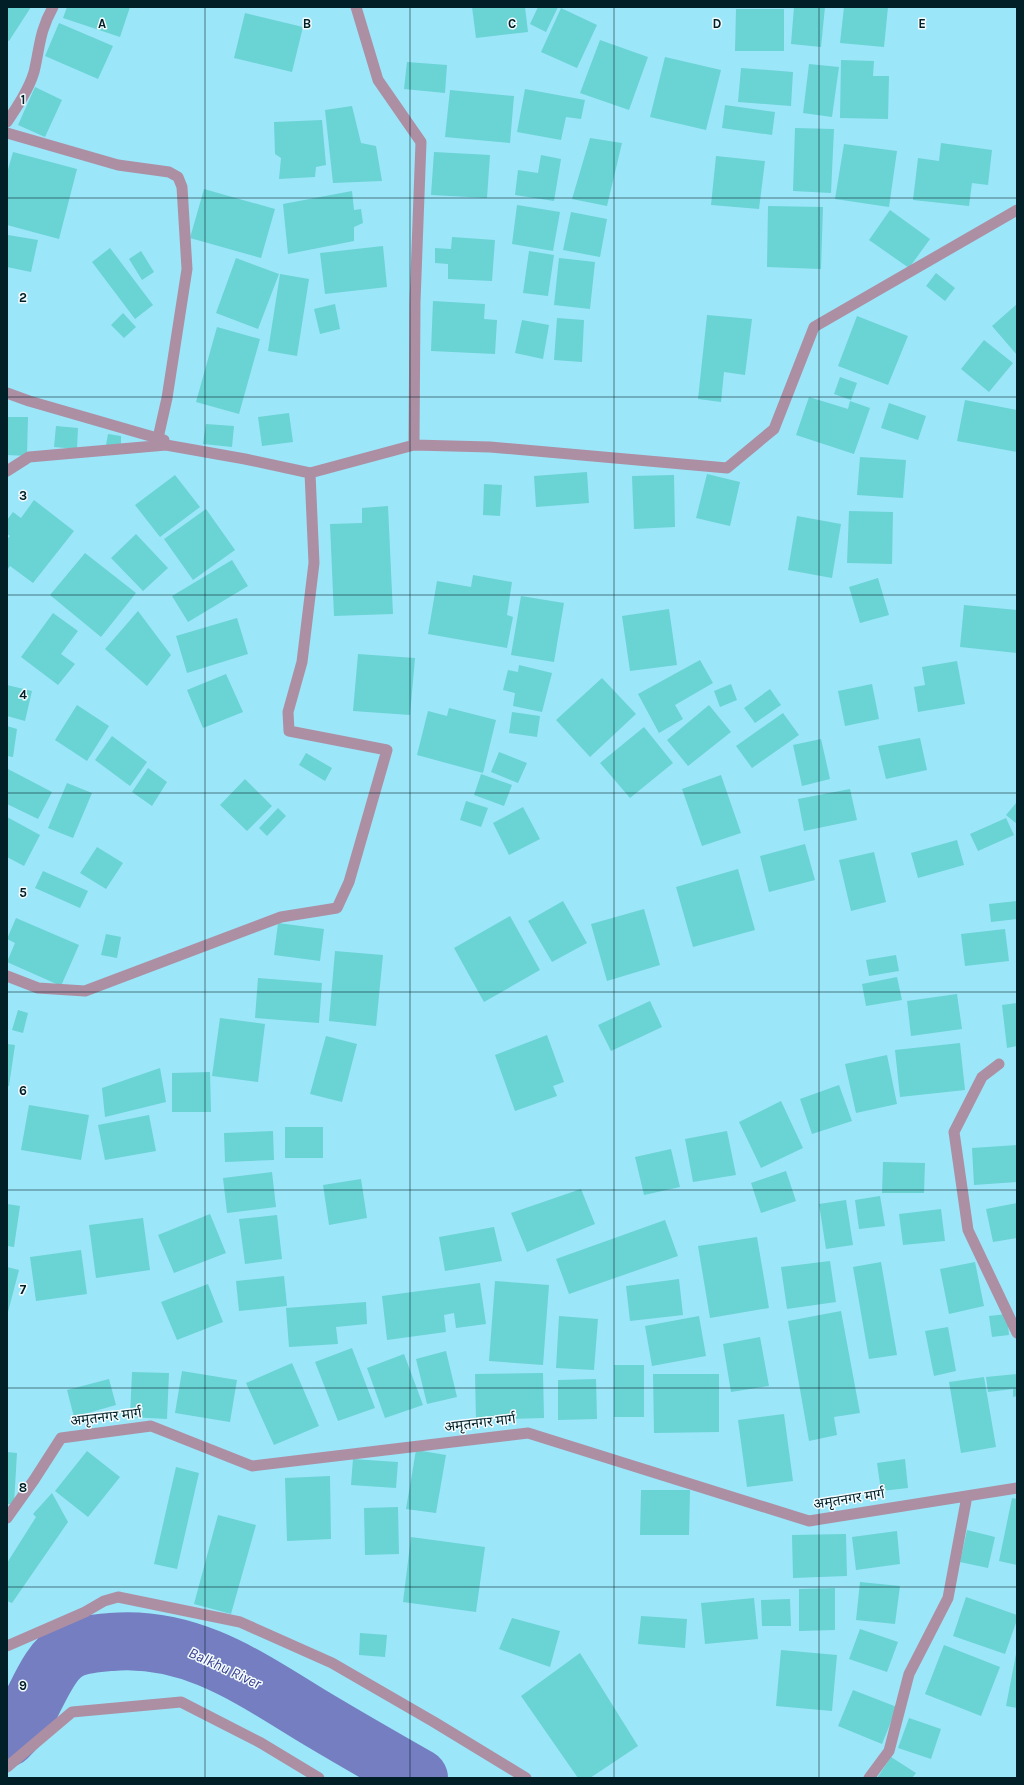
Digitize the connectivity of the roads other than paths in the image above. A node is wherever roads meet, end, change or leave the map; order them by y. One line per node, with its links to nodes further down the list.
1 (53, 7): 3 (street)
2 (356, 7): 8 (street)
3 (7, 122)
4 (7, 133): 7 (street)
5 (1017, 210): 8 (street)
6 (7, 393): 7 (street)
7 (158, 438): 9 (street)
8 (414, 445): 11 (street)
9 (245, 459): 10 (street); 11 (street)
10 (7, 471)
11 (310, 473): 12 (street)
12 (7, 976)
13 (999, 1064): 14 (street)
14 (1017, 1333)
15 (1017, 1488): 16 (street, अमृतनगर मार्ग)
16 (967, 1496): 17 (street, अमृतनगर मार्ग); 22 (street)
17 (7, 1518)
18 (7, 1646): 21 (street)
19 (7, 1767): 20 (street)
20 (319, 1778)
21 (526, 1778)
22 (869, 1778)

